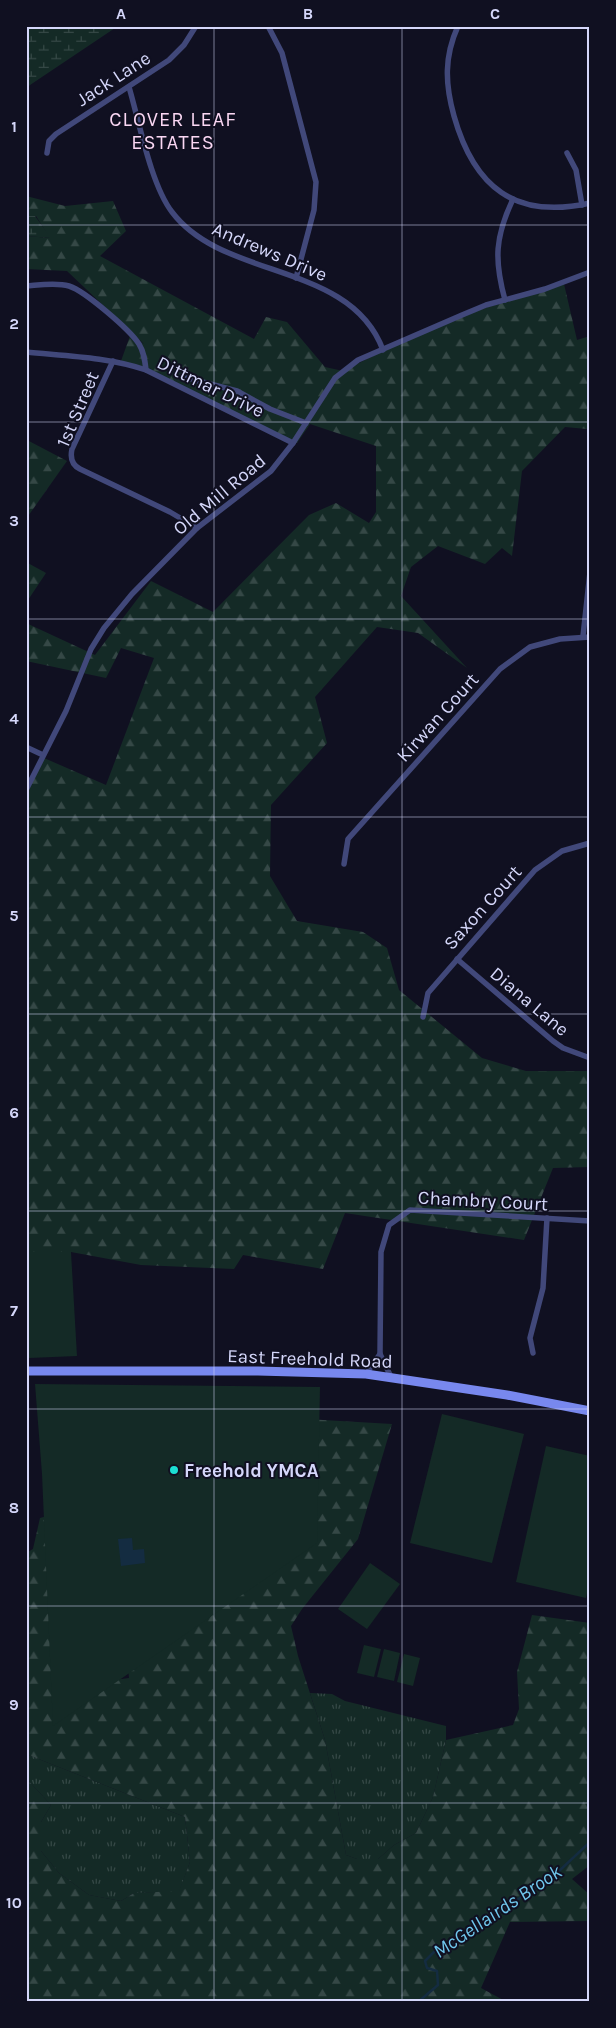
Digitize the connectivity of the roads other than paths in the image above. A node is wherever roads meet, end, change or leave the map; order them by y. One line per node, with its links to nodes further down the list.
1 (196, 26): 4 (street, Jack Lane)
2 (268, 26): 11 (street)
3 (458, 26): 7 (street)
4 (129, 87): 5 (street, Jack Lane); 11 (street, Andrews Drive)
5 (47, 153)
6 (567, 154): 9 (street)
7 (512, 199): 9 (street); 13 (street)
8 (590, 203): 9 (street)
9 (582, 205)
10 (590, 272): 13 (street, Old Mill Road)
11 (296, 278): 14 (street, Andrews Drive)
12 (26, 286): 17 (street)
13 (505, 300): 14 (street, Old Mill Road)
14 (383, 350): 19 (street, Old Mill Road)
15 (26, 352): 16 (street, Dittmar Drive)
16 (113, 362): 17 (street, Dittmar Drive); 21 (street, 1st Street)
17 (146, 370): 20 (street, Dittmar Drive)
18 (187, 378): 19 (street)
19 (306, 423): 20 (street, Old Mill Road)
20 (293, 443): 21 (street, Old Mill Road)
21 (197, 528): 25 (street, Old Mill Road)
22 (590, 572): 23 (street)
23 (586, 637): 28 (street, Kirwan Court)
24 (26, 747): 25 (street)
25 (43, 755): 26 (street, Old Mill Road)
26 (26, 790)
27 (590, 843): 29 (street, Saxon Court)
28 (344, 864)
29 (457, 959): 30 (street, Saxon Court); 31 (street, Diana Lane)
30 (423, 1017)
31 (590, 1058)
32 (547, 1218): 33 (street, Chambry Court); 34 (street); 35 (street, Chambry Court)
33 (590, 1221)
34 (533, 1353)
35 (380, 1354): 37 (street); 38 (street, Chambry Court)
36 (26, 1371): 37 (main road, East Freehold Road)
37 (366, 1374): 38 (main road, East Freehold Road)
38 (391, 1377): 39 (main road, East Freehold Road)
39 (590, 1412)

